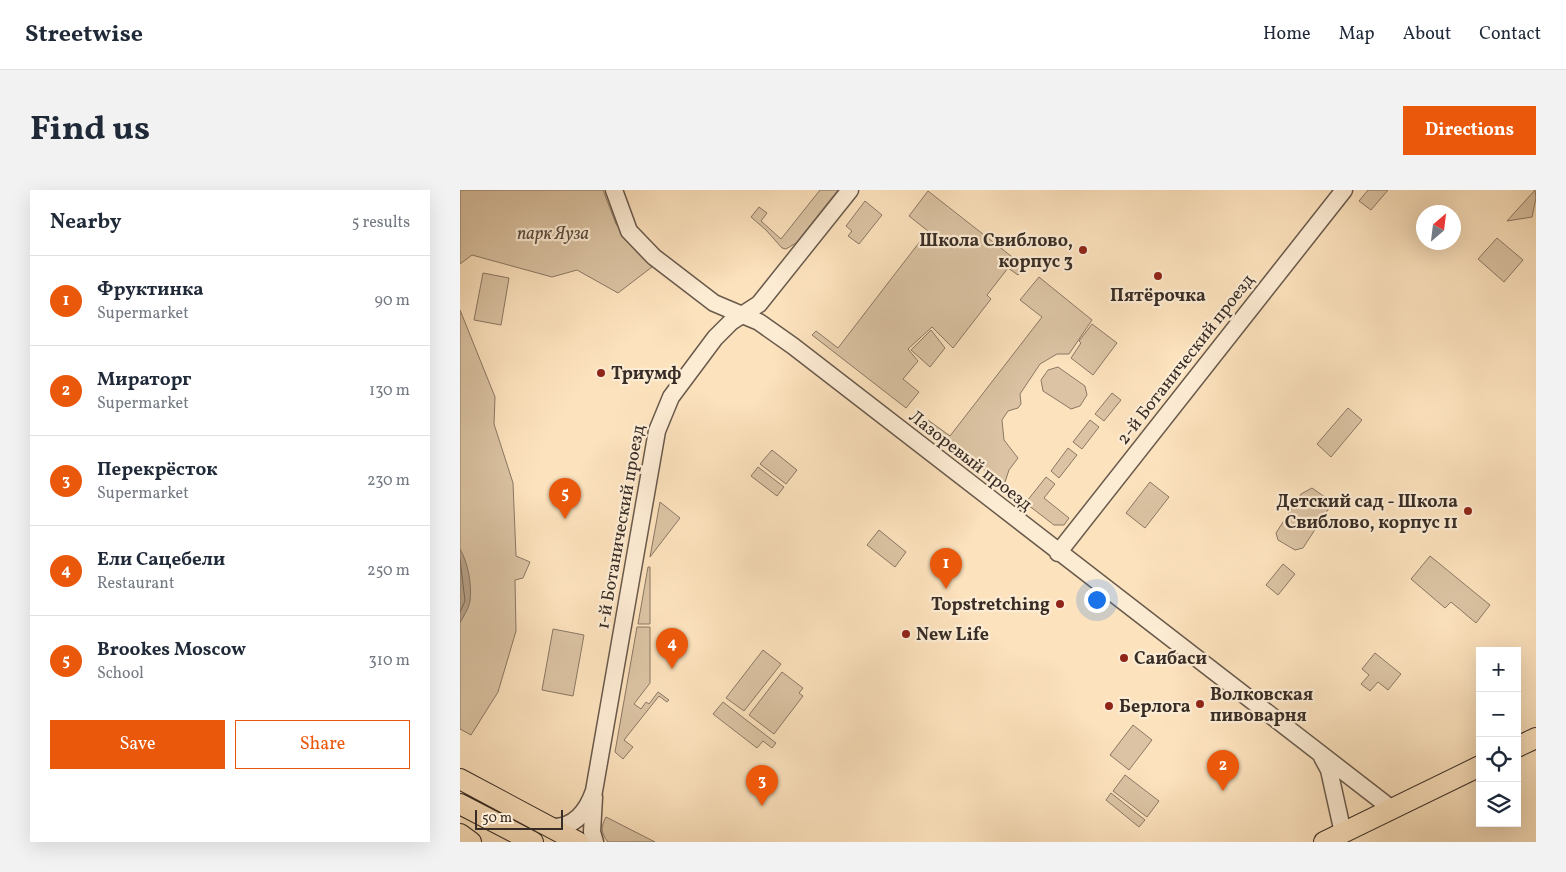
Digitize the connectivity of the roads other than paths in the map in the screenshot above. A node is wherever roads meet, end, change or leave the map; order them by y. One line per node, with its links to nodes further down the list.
1 (614, 190): 4 (street, Лазоревый проезд)
2 (850, 190): 4 (street, 1-й Ботанический проезд)
3 (1344, 190): 5 (street, 2-й Ботанический проезд)
4 (742, 316): 5 (street, Лазоревый проезд); 11 (street, 1-й Ботанический проезд)
5 (1058, 553): 8 (street, Лазоревый проезд)
6 (1536, 738): 7 (main road)
7 (1521, 745)
8 (1321, 755): 13 (street, Лазоревый проезд); 15 (street, Лазоревый проезд)
9 (1476, 768): 13 (main road)
10 (460, 779): 14 (main road)
11 (594, 791): 14 (street, 1-й Ботанический проезд); 21 (street, 1-й Ботанический проезд)
12 (460, 806): 18 (main road); 19 (main road)
13 (1392, 809): 15 (main road)
14 (552, 827): 20 (main road)
15 (1343, 833): 22 (main road)
16 (460, 835): 17 (main road)
17 (469, 842)
18 (508, 842)
19 (533, 842)
20 (578, 842)
21 (595, 842)
22 (1324, 842)

